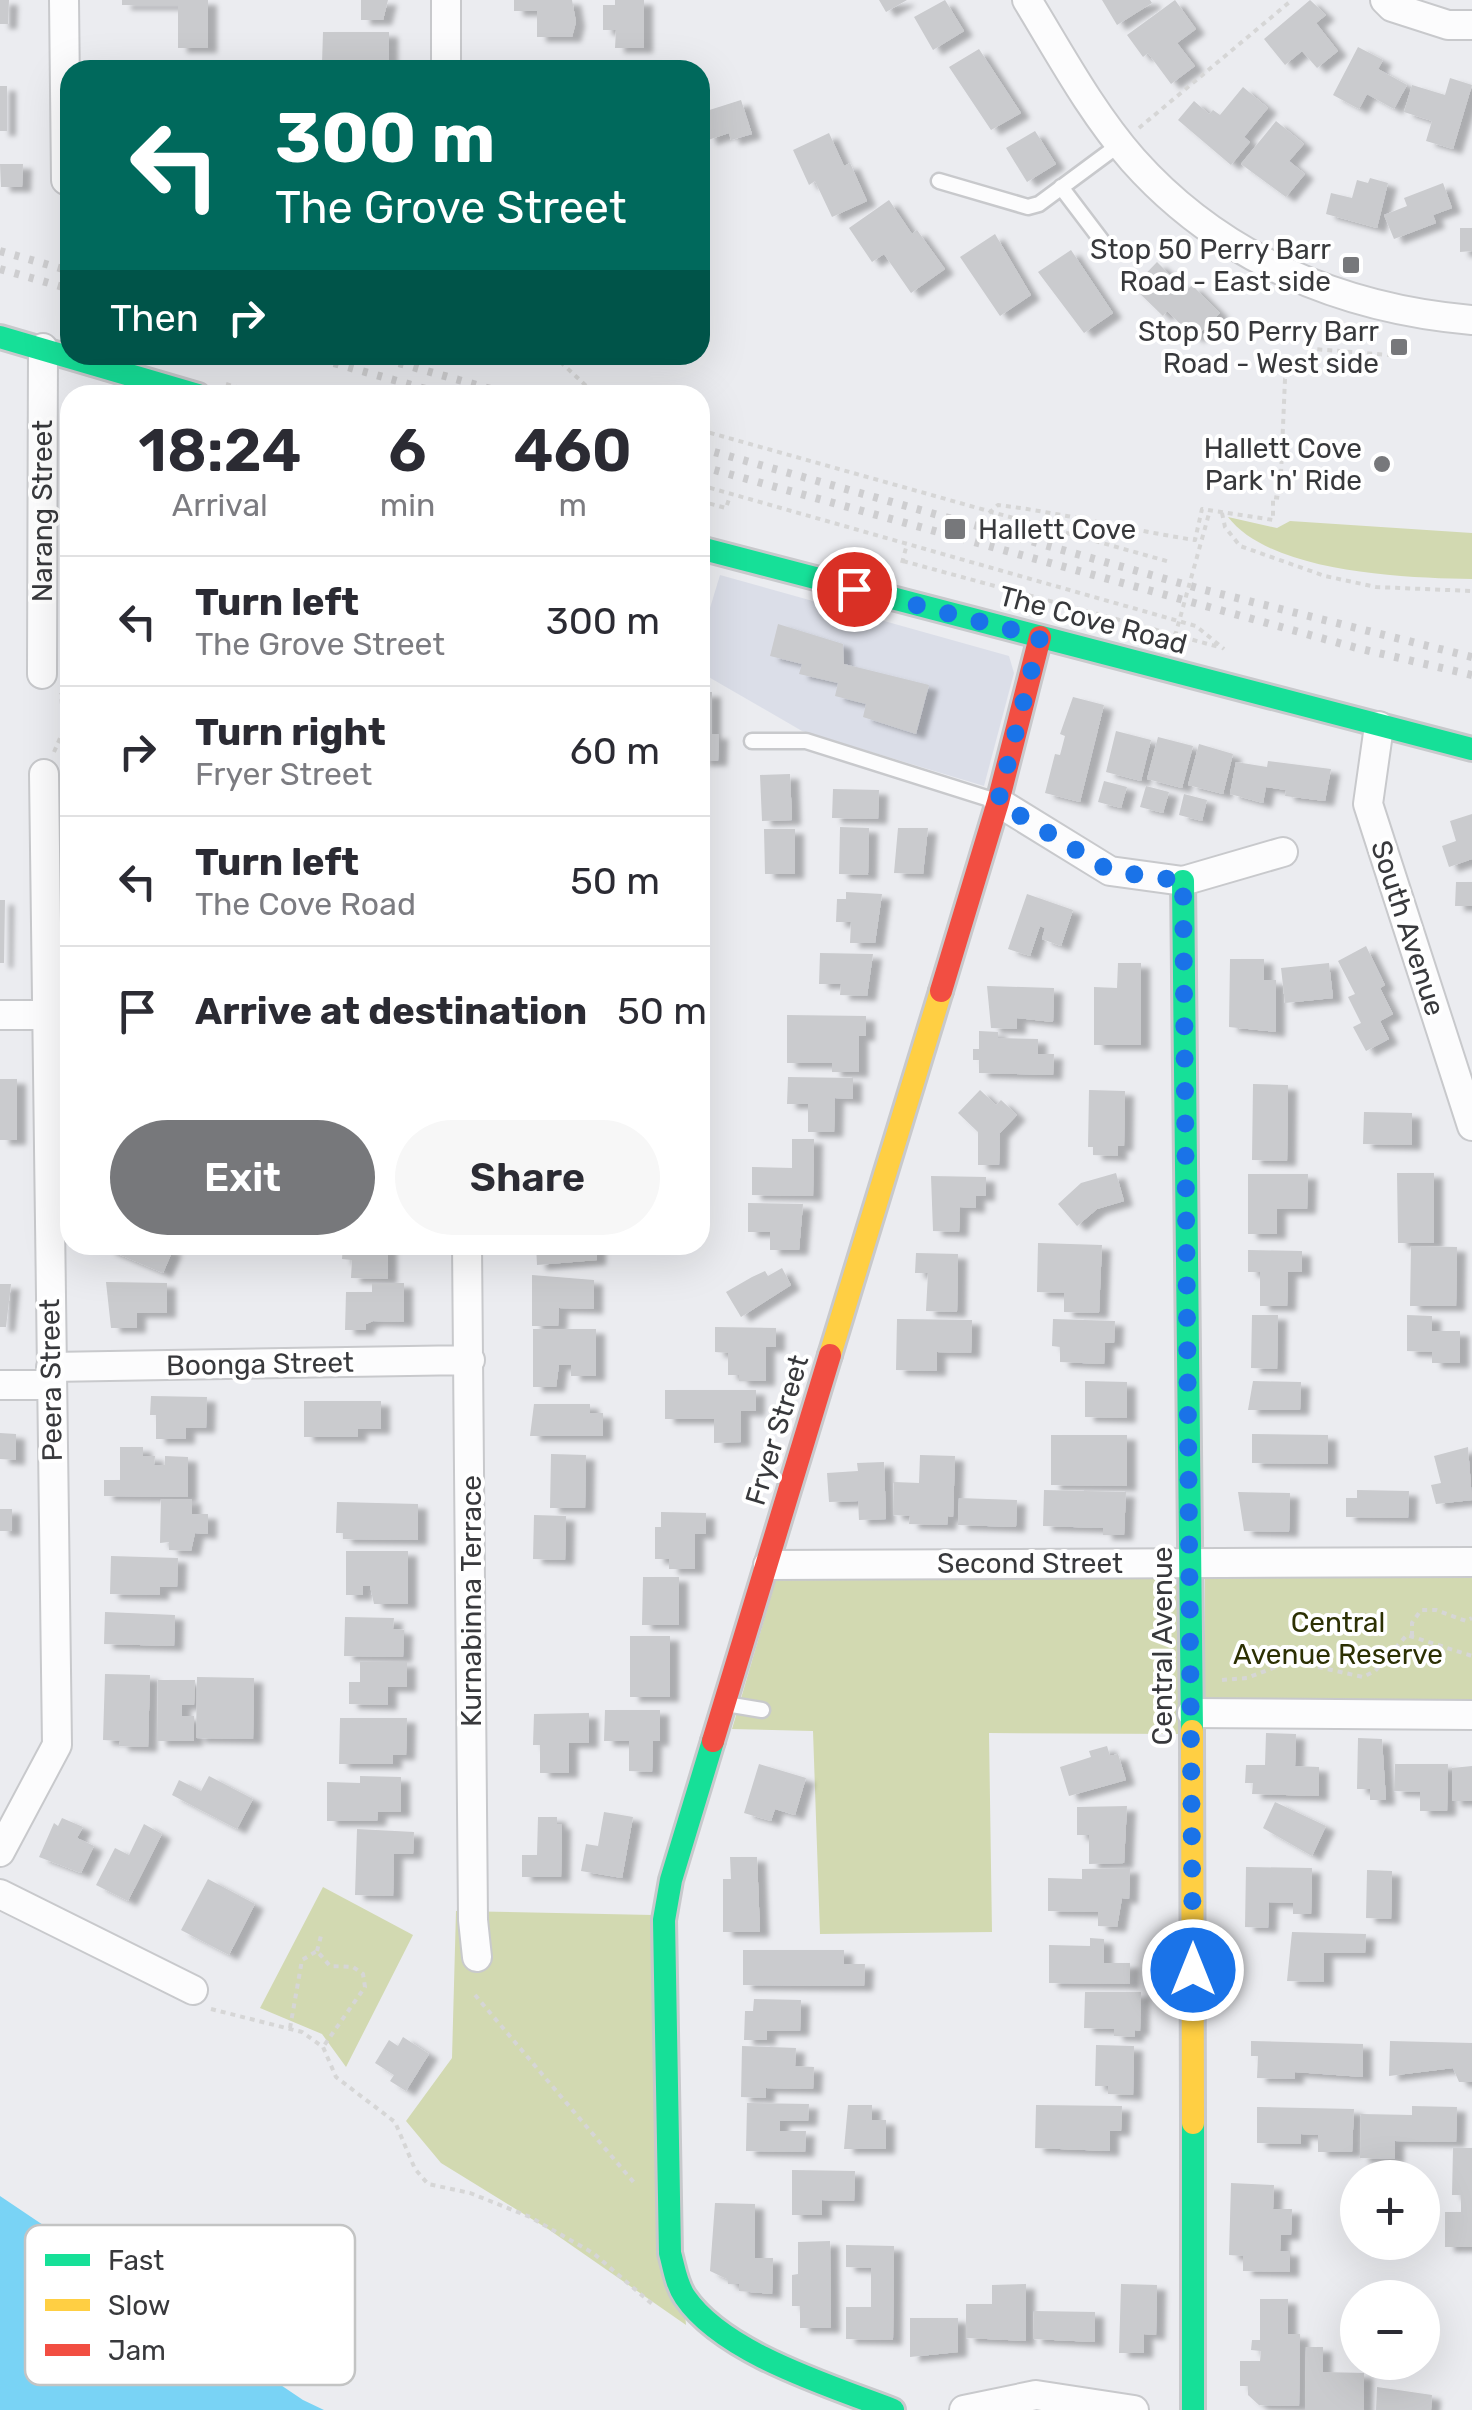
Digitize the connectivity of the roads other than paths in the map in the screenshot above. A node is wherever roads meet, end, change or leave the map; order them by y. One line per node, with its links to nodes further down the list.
1 (64, 0): 6 (street)
2 (446, 0): 7 (street)
3 (1027, 0): 8 (street)
4 (1386, 0): 5 (street)
5 (1472, 26)
6 (65, 60)
7 (446, 60)
8 (1120, 144): 10 (lane); 12 (street)
9 (940, 182): 10 (lane)
10 (1061, 188): 11 (lane)
11 (1108, 249)
12 (1472, 320)
13 (0, 337): 14 (street)
14 (42, 348): 15 (street); 20 (street, Narang Street)
15 (60, 353)
16 (98, 365): 17 (street)
17 (165, 385)
18 (710, 551): 19 (street, The Cove Road)
19 (1040, 637): 21 (street, The Cove Road); 25 (street, Fryer Street)
20 (42, 670)
21 (1379, 726): 23 (street, The Cove Road); 30 (street, South Avenue)
22 (752, 742): 25 (lane)
23 (1472, 749)
24 (44, 774): 29 (street, Peera Street)
25 (998, 802): 27 (street); 38 (street, Fryer Street)
26 (1284, 852): 27 (street)
27 (1183, 881): 36 (street, Central Avenue)
28 (0, 1015): 29 (street)
29 (46, 1015): 34 (street, Peera Street)
30 (1467, 1096): 31 (street, South Avenue)
31 (1472, 1126)
32 (467, 1255): 33 (street, Kurnabinna Terrace)
33 (470, 1360): 34 (street, Boonga Street); 45 (street, Kurnabinna Terrace)
34 (51, 1376): 35 (street, Boonga Street); 43 (street, Peera Street)
35 (0, 1385)
36 (1191, 1562): 37 (street, Second Street); 38 (street, Second Street); 41 (street, Central Avenue)
37 (1472, 1562)
38 (768, 1565): 39 (street, Fryer Street)
39 (725, 1704): 40 (lane); 47 (street, Fryer Street)
40 (762, 1710)
41 (1192, 1713): 42 (street); 50 (street, Central Avenue)
42 (1472, 1715)
43 (0, 1852)
44 (0, 1894): 46 (street)
45 (477, 1956)
46 (193, 1990)
47 (894, 2410)
48 (964, 2410): 49 (street)
49 (1134, 2410)
50 (1194, 2410)

